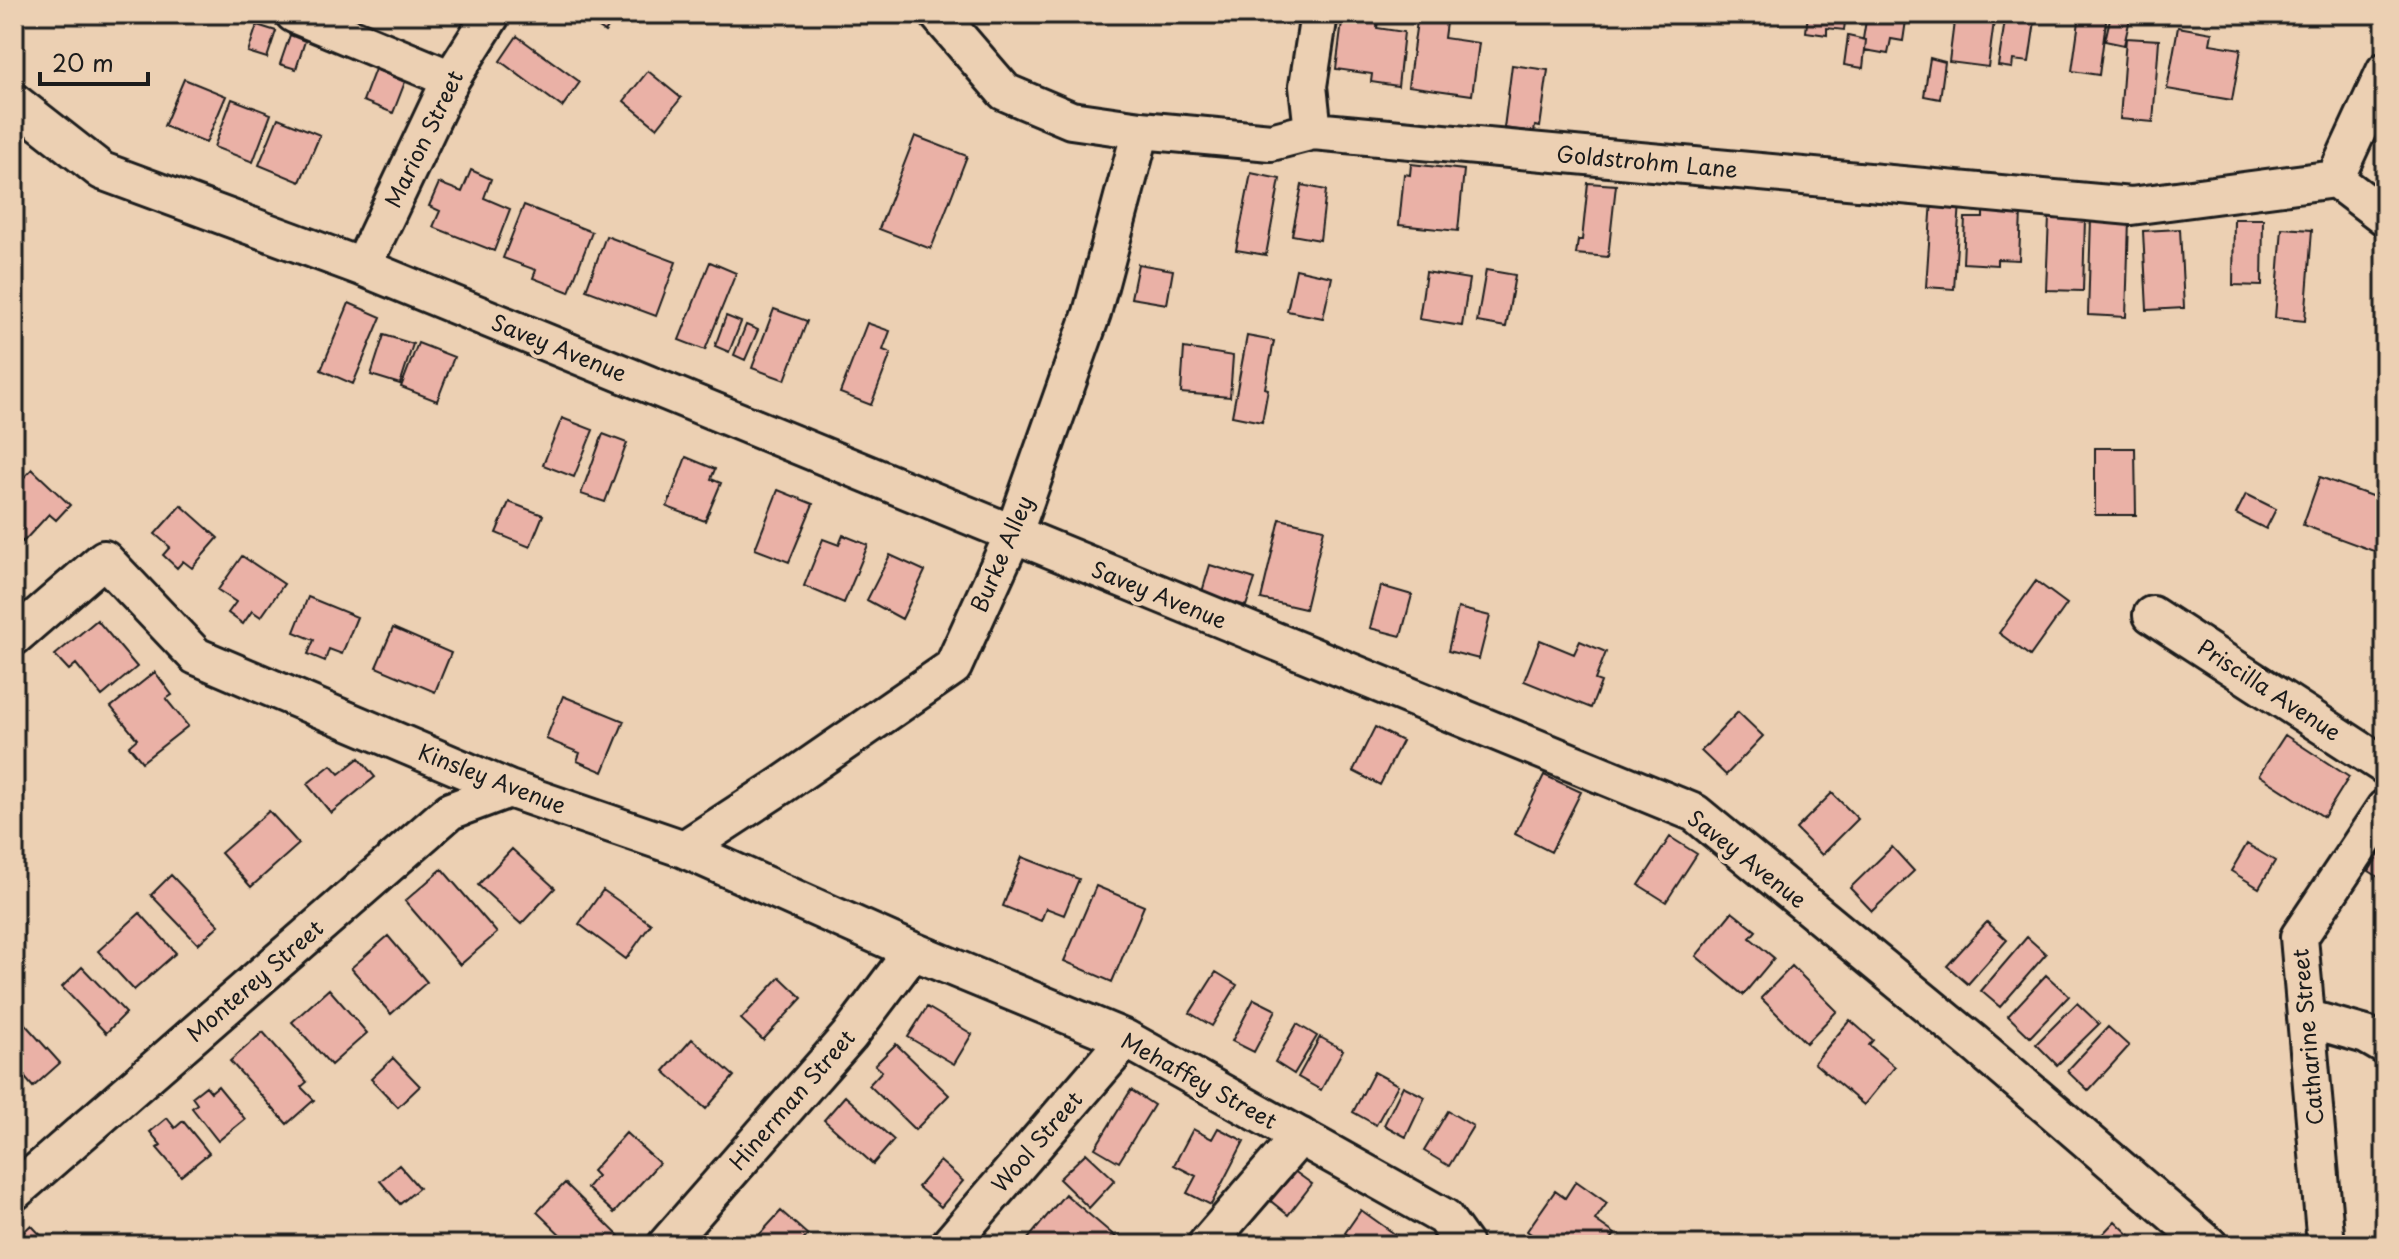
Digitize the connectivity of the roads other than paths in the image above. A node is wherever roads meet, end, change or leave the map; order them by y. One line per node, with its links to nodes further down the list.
1 (294, 14): 6 (street)
2 (492, 14): 6 (street, Marion Street)
3 (938, 14): 8 (street, Goldstrohm Lane)
4 (1319, 14): 9 (street)
5 (2385, 71): 10 (street)
6 (451, 79): 12 (street, Marion Street)
7 (14, 102): 12 (street, Savey Avenue)
8 (1141, 130): 9 (street, Goldstrohm Lane); 13 (street, Burke Alley)
9 (1313, 131): 10 (street, Goldstrohm Lane)
10 (2335, 179): 11 (street)
11 (2385, 217)
12 (362, 267): 13 (street, Savey Avenue)
13 (1013, 535): 19 (street, Burke Alley); 30 (street, Savey Avenue)
14 (2152, 615): 16 (street, Priscilla Avenue)
15 (14, 637): 17 (street, Kinsley Avenue)
16 (2385, 766)
17 (509, 789): 19 (street, Kinsley Avenue); 25 (street, Monterey Street)
18 (2385, 808): 21 (street, Catharine Street)
19 (684, 849): 20 (street, Kinsley Avenue)
20 (913, 951): 22 (street, Mehaffey Street); 26 (street, Hinerman Street)
21 (2306, 1018): 23 (street); 31 (street, Catharine Street)
22 (1126, 1039): 24 (street, Mehaffey Street); 27 (street, Wool Street)
23 (2385, 1046)
24 (1300, 1136): 28 (street); 29 (street, Mehaffey Street)
25 (14, 1192)
26 (666, 1245)
27 (949, 1245)
28 (1206, 1245)
29 (1464, 1245)
30 (2209, 1245)
31 (2326, 1245)

